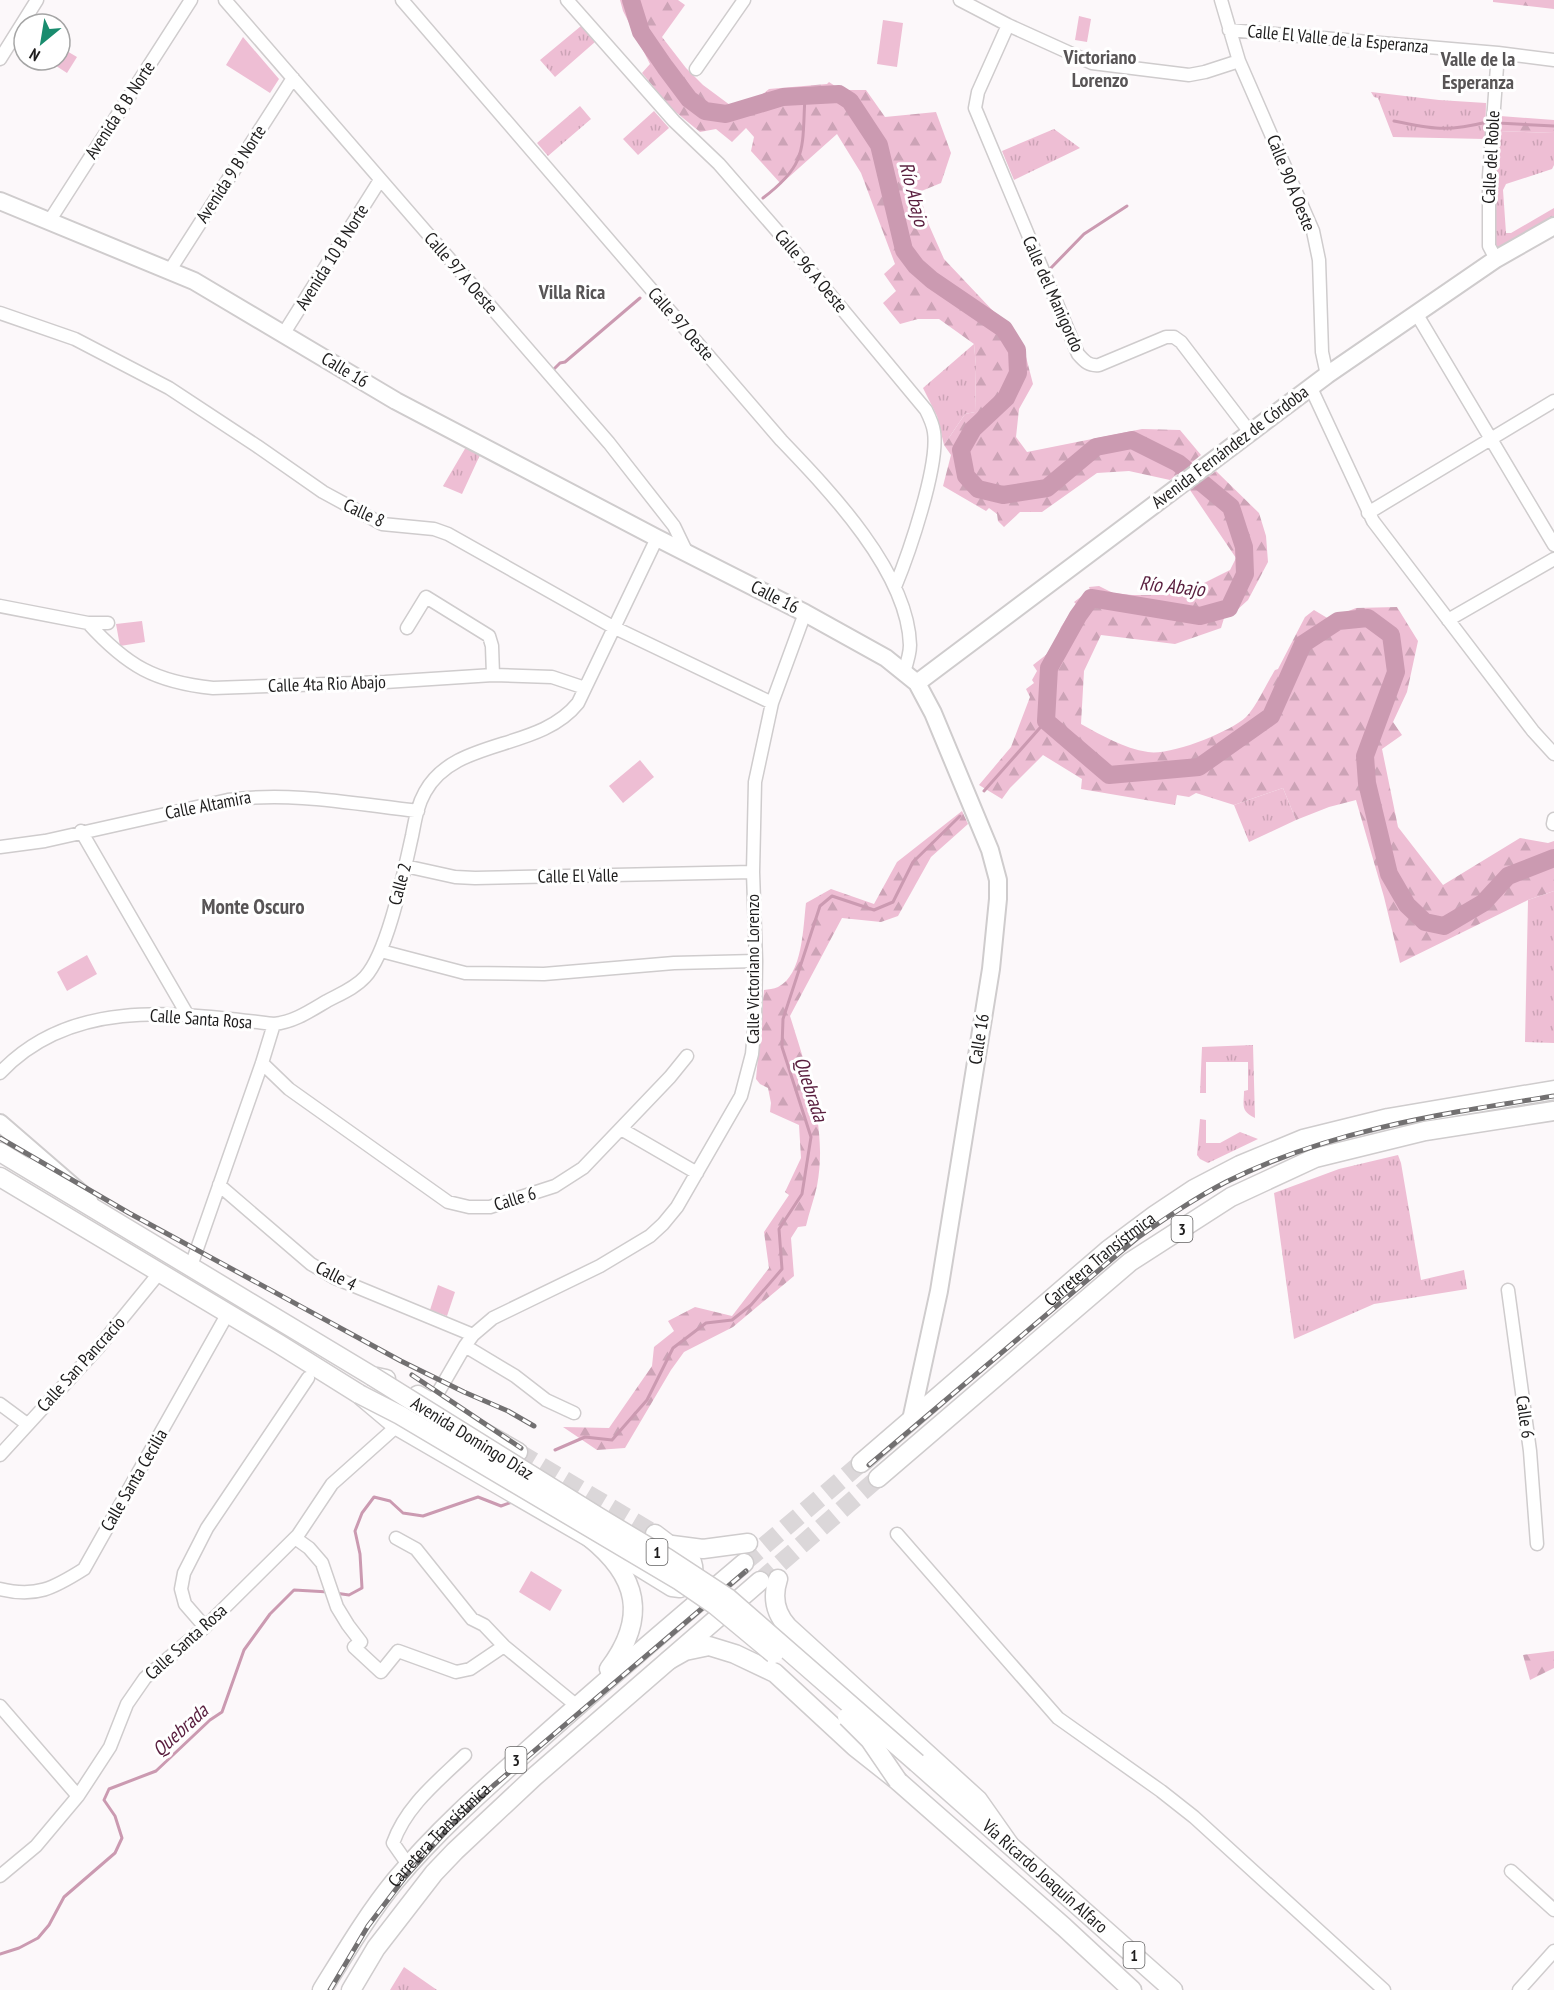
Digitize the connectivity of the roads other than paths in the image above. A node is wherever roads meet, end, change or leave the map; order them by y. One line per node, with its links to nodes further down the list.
1 (37, 0): 12 (street)
2 (191, 0): 19 (street, Avenida 8 B Norte)
3 (225, 0): 16 (street, Calle 97 A Oeste)
4 (402, 0): 36 (street, Calle 97 Oeste)
5 (567, 0): 36 (street, Calle 96 A Oeste)
6 (744, 0): 15 (street)
7 (960, 0): 9 (street)
8 (1221, 0): 10 (street, Calle 90 A Oeste)
9 (1008, 25): 14 (street); 29 (street, Calle del Manigordo)
10 (1229, 30): 11 (street, Calle El Valle de la Esperanza); 14 (street, Calle 90 A Oeste)
11 (1498, 53): 13 (street, Calle El Valle de la Esperanza); 21 (street, Calle del Roble)
12 (0, 59)
13 (1554, 60)
14 (1239, 61): 26 (street, Calle 90 A Oeste)
15 (696, 69)
16 (293, 78): 17 (street, Calle 97 A Oeste); 22 (street, Avenida 9 B Norte)
17 (380, 180): 25 (street, Avenida 10 B Norte); 34 (street, Calle 97 A Oeste)
18 (0, 201): 19 (main road, Calle 16)
19 (50, 220): 22 (main road, Calle 16)
20 (1554, 226): 21 (main road, Avenida Fernández de Córdoba)
21 (1496, 260): 24 (main road, Avenida Fernández de Córdoba)
22 (170, 270): 25 (main road, Calle 16)
23 (0, 313): 42 (street, Calle 8)
24 (1416, 313): 26 (main road, Avenida Fernández de Córdoba); 30 (street)
25 (284, 333): 32 (main road, Calle 16)
26 (1327, 375): 27 (main road, Avenida Fernández de Córdoba)
27 (1311, 388): 29 (main road, Avenida Fernández de Córdoba); 31 (street)
28 (1554, 400): 30 (street)
29 (1249, 431): 46 (main road, Avenida Fernández de Córdoba)
30 (1491, 438): 31 (street); 33 (street)
31 (1368, 513): 39 (street)
32 (657, 538): 34 (main road, Calle 16); 42 (street, Calle 2)
33 (1554, 545)
34 (687, 553): 38 (main road, Calle 16)
35 (1554, 559): 39 (street)
36 (895, 587): 44 (street, Calle 97 Oeste)
37 (0, 606): 40 (street)
38 (805, 613): 44 (main road, Calle 16); 48 (street, Calle Victoriano Lorenzo)
39 (1448, 620): 49 (street)
40 (88, 623): 41 (street); 45 (street, Calle 4ta Rio Abajo)
41 (108, 623)
42 (613, 627): 47 (street, Calle 2); 48 (street, Calle 8)
43 (407, 628): 45 (street)
44 (904, 672): 46 (main road, Calle 16)
45 (493, 675): 47 (street, Calle 4ta Rio Abajo)
46 (917, 683): 77 (main road, Calle 16)
47 (585, 688): 50 (street, Calle 2)
48 (772, 704): 54 (street, Calle Victoriano Lorenzo)
49 (1554, 754)
50 (418, 811): 51 (street, Calle Altamira); 53 (street, Calle 2)
51 (81, 831): 52 (street, Calle Altamira); 57 (street)
52 (0, 847)
53 (405, 867): 54 (street, Calle El Valle); 55 (street, Calle 2)
54 (753, 872): 56 (street, Calle Victoriano Lorenzo)
55 (381, 951): 56 (street); 58 (street, Calle 2)
56 (756, 961): 67 (street, Calle Victoriano Lorenzo)
57 (187, 1014): 58 (street, Calle Santa Rosa); 61 (street, Calle Santa Rosa)
58 (274, 1024): 60 (street)
59 (687, 1056): 65 (street, Calle 6)
60 (262, 1063): 65 (street, Calle 6); 69 (street)
61 (0, 1072)
62 (1554, 1090): 80 (main road, Carretera Transístmica / 3)
63 (1554, 1111): 91 (main road, Carretera Transístmica / 3)
64 (0, 1123): 70 (main road)
65 (621, 1129): 67 (street)
66 (0, 1152): 70 (main road, Avenida Domingo Díaz)
67 (698, 1173): 75 (street, Calle Victoriano Lorenzo)
68 (0, 1177): 72 (main road, Avenida Domingo Díaz)
69 (219, 1185): 71 (street); 75 (street, Calle 4)
70 (113, 1220): 71 (main road, Avenida Domingo Díaz)
71 (191, 1266): 78 (main road, Avenida Domingo Díaz)
72 (160, 1272): 74 (main road, Avenida Domingo Díaz); 86 (street, Calle San Pancracio)
73 (1508, 1290): 98 (street, Calle 6)
74 (228, 1313): 81 (main road, Avenida Domingo Díaz); 101 (street, Calle Santa Cecilia)
75 (474, 1335): 76 (street, Calle Victoriano Lorenzo)
76 (465, 1346): 82 (street, Calle Victoriano Lorenzo); 84 (street)
77 (924, 1366): 80 (main road); 85 (main road, Calle 16)
78 (372, 1376): 82 (main road); 111 (main road, Avenida Domingo Díaz / 1, bridge)
79 (308, 1378): 102 (street)
80 (949, 1388): 85 (main road, Carretera Transístmica / 3)
81 (359, 1394): 87 (main road); 112 (main road, Avenida Domingo Díaz, bridge)
82 (432, 1403): 88 (main road)
83 (0, 1404): 86 (street)
84 (574, 1413)
85 (911, 1420): 90 (main road, Carretera Transístmica / 3)
86 (27, 1424): 89 (street, Calle San Pancracio)
87 (397, 1426): 94 (main road); 95 (street, Calle Santa Rosa)
88 (518, 1452)
89 (0, 1455)
90 (861, 1463)
91 (878, 1478)
92 (655, 1534): 99 (main road)
93 (897, 1534): 124 (street)
94 (589, 1537): 99 (main road); 107 (main road)
95 (295, 1538): 102 (street, Calle Santa Rosa); 104 (street)
96 (396, 1538): 104 (street)
97 (748, 1543): 99 (main road)
98 (1537, 1544)
99 (671, 1545)
100 (744, 1563): 107 (main road, Carretera Transístmica / 3)
101 (0, 1589)
102 (205, 1627): 113 (street, Calle Santa Rosa)
103 (794, 1634): 105 (main road, Carretera Transístmica / 3); 106 (main road); 114 (main road)
104 (504, 1646): 109 (street)
105 (669, 1659): 106 (main road); 121 (main road, Carretera Transístmica / 3)
106 (775, 1673): 112 (main road)
107 (590, 1693): 109 (main road, Carretera Transístmica / 3)
108 (0, 1706): 113 (street)
109 (577, 1706): 115 (main road, Carretera Transístmica / 3)
110 (465, 1755): 115 (street)
111 (916, 1763): 114 (main road, Vía Ricardo Joaquín Alfaro / 1)
112 (898, 1781): 122 (main road, Vía Ricardo Joaquín Alfaro / 1)
113 (78, 1796): 117 (street, Calle Santa Rosa)
114 (1009, 1844): 123 (main road, Vía Ricardo Joaquín Alfaro / 1)
115 (409, 1866): 120 (main road, Carretera Transístmica / 3)
116 (1510, 1871): 118 (street)
117 (0, 1876)
118 (1554, 1910)
119 (1554, 1951): 125 (street)
120 (322, 1990)
121 (351, 1990)
122 (1132, 1990)
123 (1173, 1990)
124 (1384, 1990)
125 (1518, 1990)

